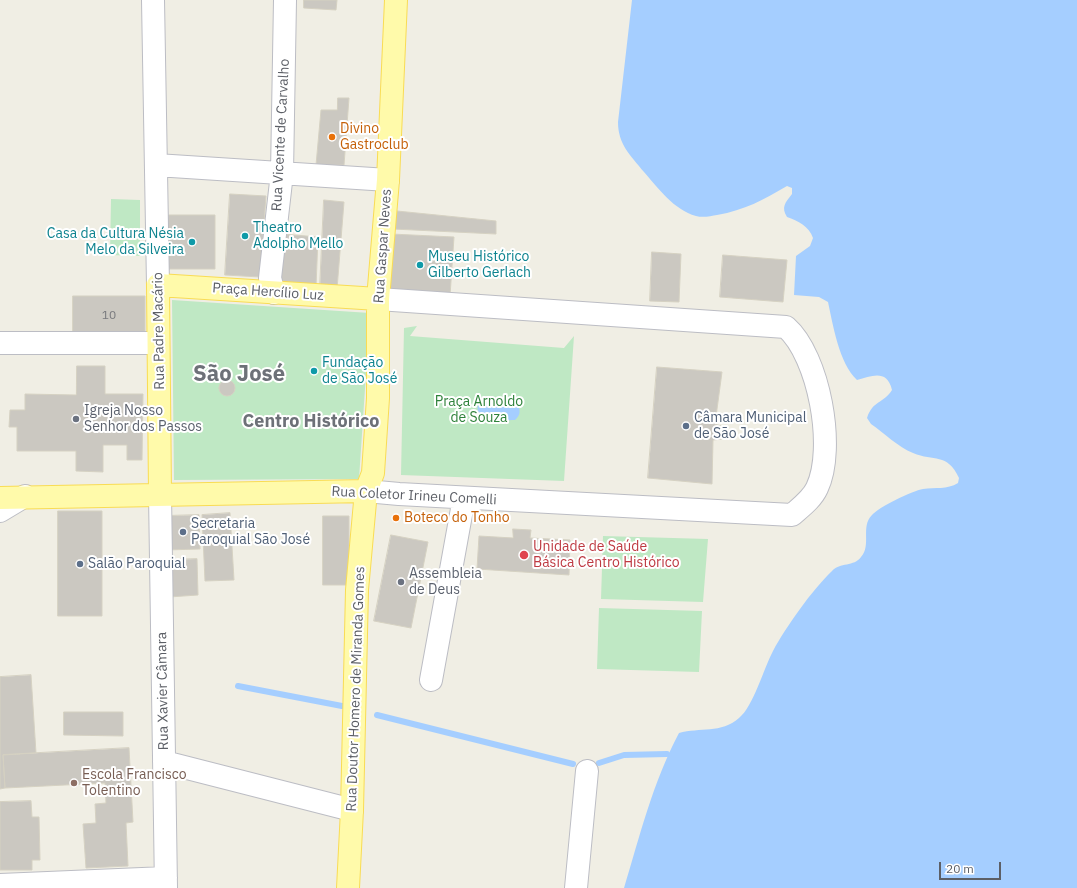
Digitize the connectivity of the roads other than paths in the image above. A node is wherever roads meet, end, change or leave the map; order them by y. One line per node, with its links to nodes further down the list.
1 (153, 0): 4 (street, Rua Padre Macário)
2 (285, 0): 5 (street, Rua Vicente de Carvalho)
3 (395, 2): 6 (main road, Rua Gaspar Neves)
4 (156, 165): 5 (street); 7 (street, Rua Padre Macário)
5 (282, 173): 6 (street); 8 (street, Rua Vicente de Carvalho)
6 (388, 180): 9 (main road, Rua Gaspar Neves)
7 (158, 285): 8 (main road, Praça Hercílio Luz); 11 (main road, Rua Padre Macário)
8 (274, 293): 9 (main road, Praça Hercílio Luz)
9 (378, 300): 12 (main road, Rua Gaspar Neves); 16 (street, Rua Coletor Irineu Comelli)
10 (0, 343): 11 (street)
11 (158, 343): 13 (main road, Rua Padre Macário)
12 (366, 491): 13 (main road, Rua Coletor Irineu Comelli); 16 (street, Rua Coletor Irineu Comelli); 21 (main road, Rua Doutor Homero de Miranda Gomes)
13 (160, 494): 14 (main road, Rua Coletor Irineu Comelli); 19 (street, Rua Xavier Câmara)
14 (25, 496): 15 (main road, Rua Coletor Irineu Comelli); 17 (street)
15 (0, 498)
16 (464, 498): 18 (street)
17 (0, 511)
18 (431, 680)
19 (164, 762): 21 (street); 22 (street, Rua Xavier Câmara)
20 (586, 771): 25 (street)
21 (352, 810): 24 (main road, Rua Doutor Homero de Miranda Gomes)
22 (166, 883): 23 (street)
23 (0, 885)
24 (348, 888)
25 (576, 888)

